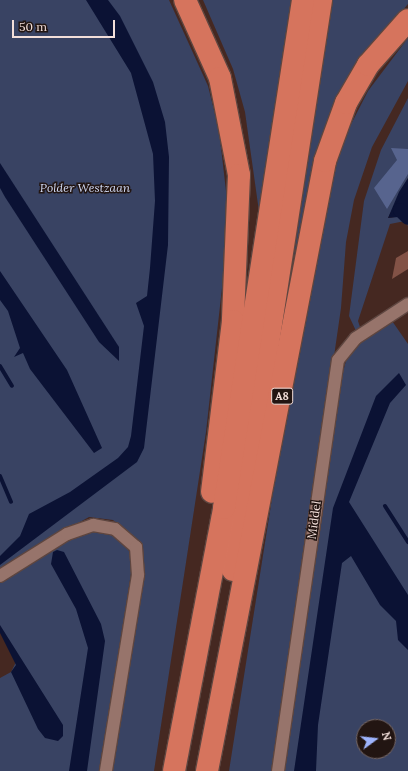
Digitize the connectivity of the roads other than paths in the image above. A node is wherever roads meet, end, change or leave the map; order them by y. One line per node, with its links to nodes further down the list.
1 (185, 0): 7 (highway)
2 (303, 0): 7 (highway)
3 (320, 0): 10 (highway, A8)
4 (408, 20): 11 (highway, A8)
5 (408, 304): 12 (street, Middel)
6 (0, 576): 8 (street)
7 (182, 723): 9 (highway)
8 (106, 771)
9 (174, 771)
10 (204, 771)
11 (207, 771)
12 (278, 771)

